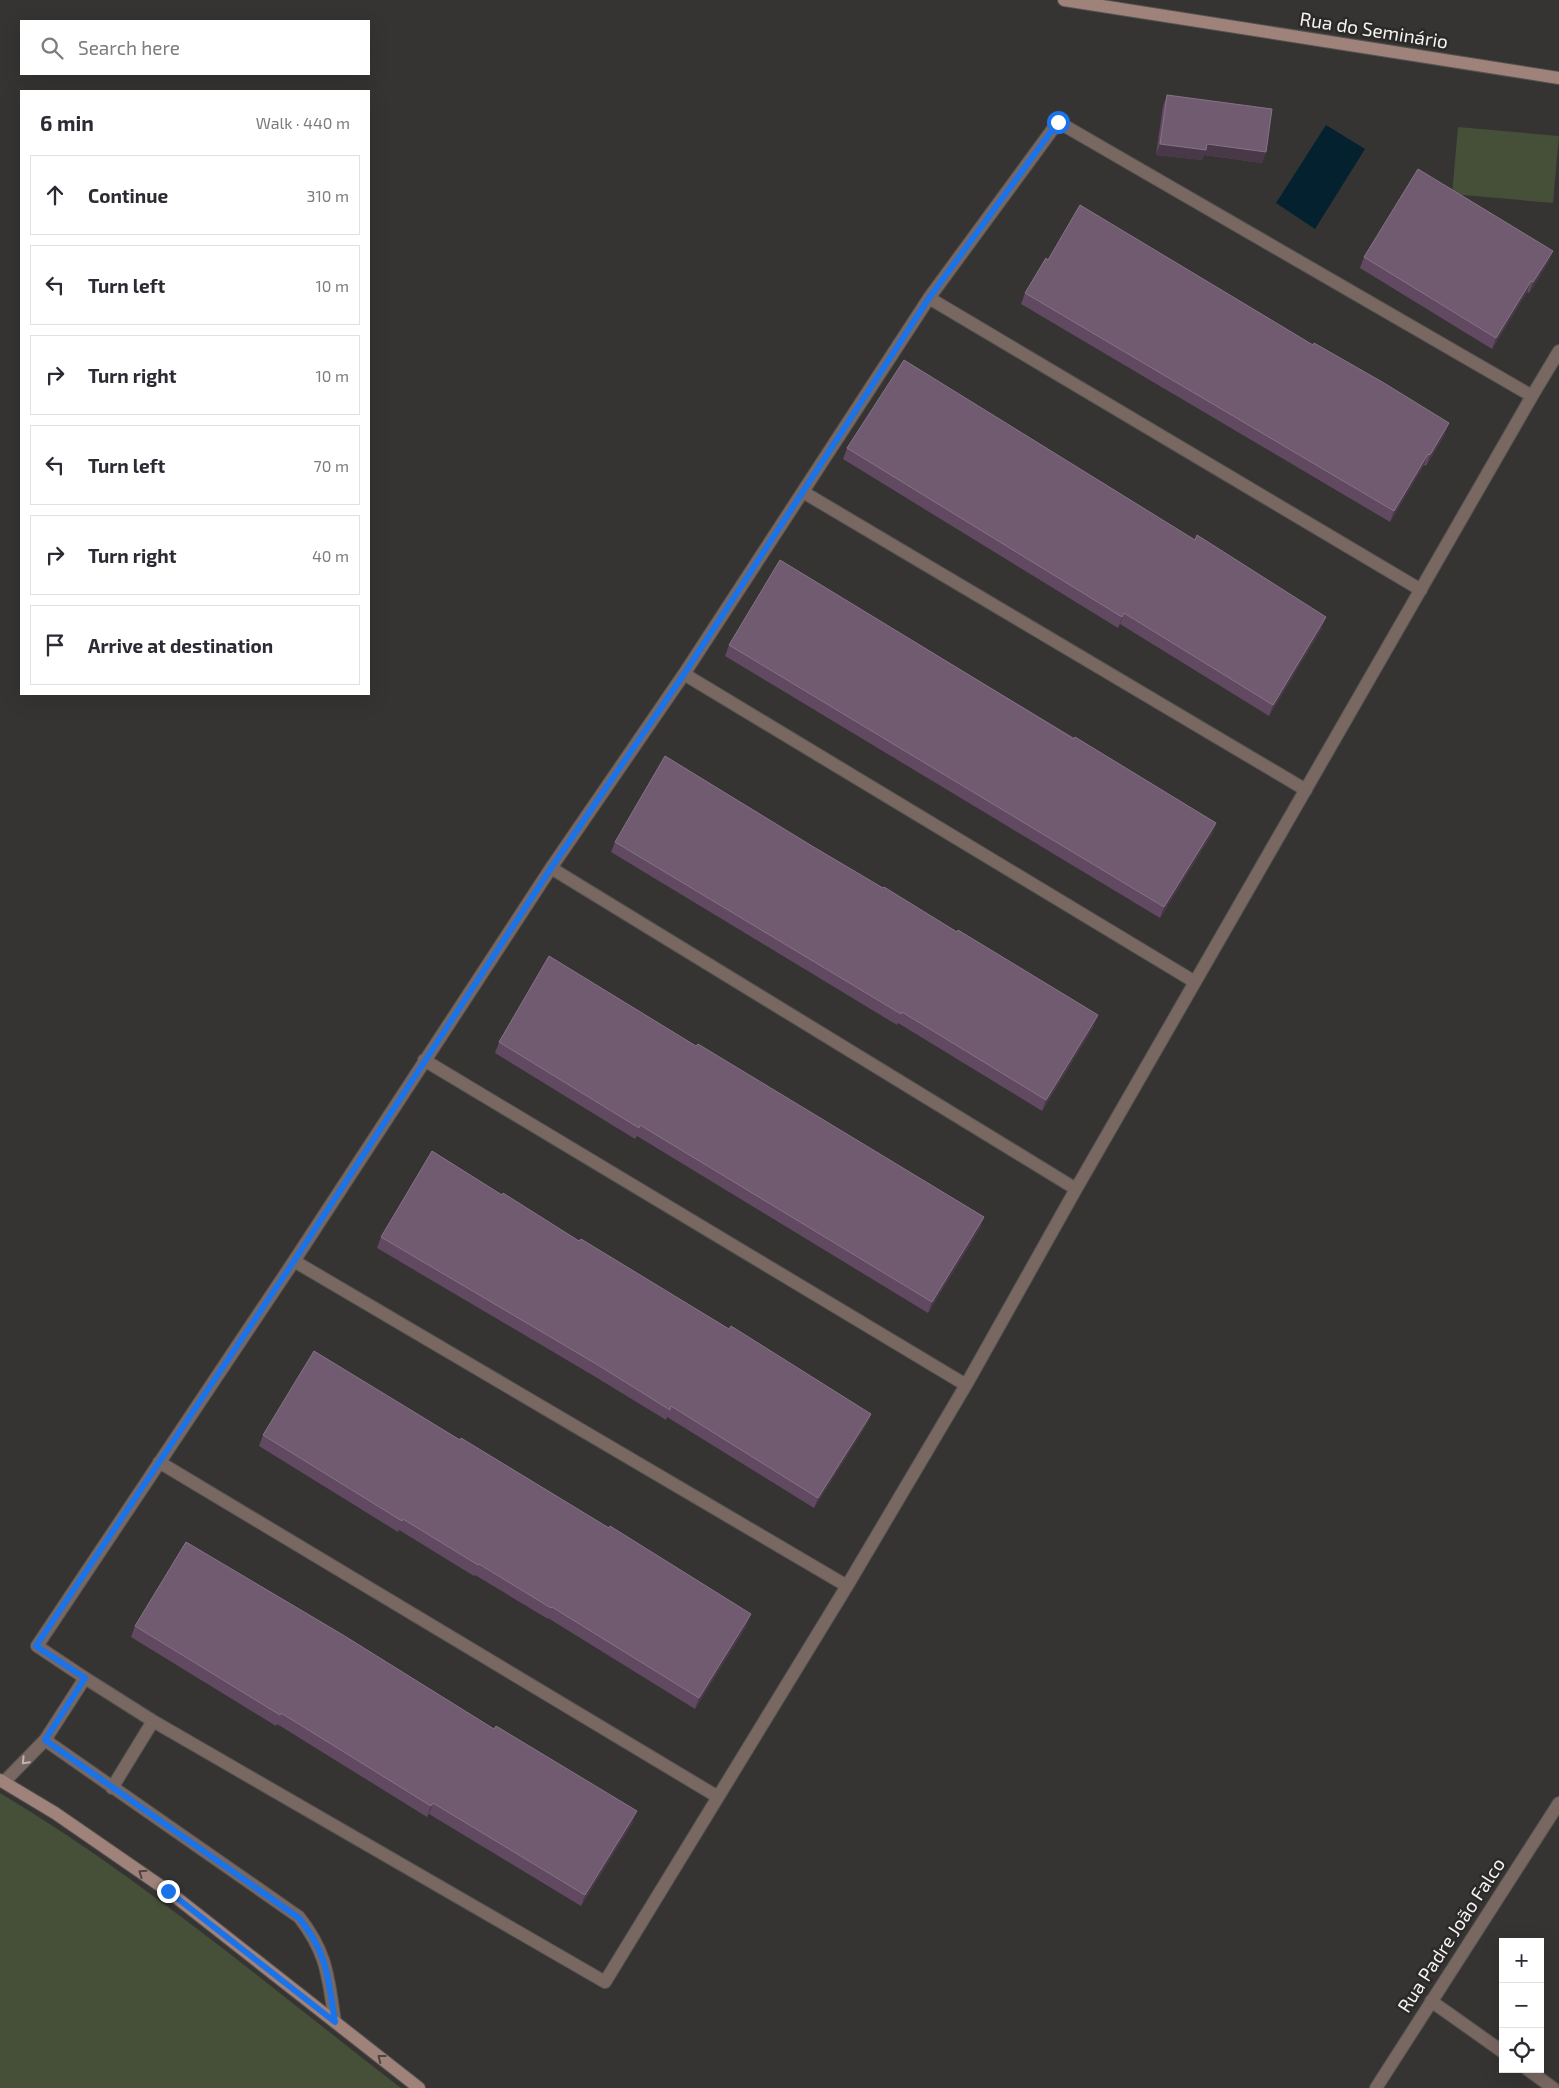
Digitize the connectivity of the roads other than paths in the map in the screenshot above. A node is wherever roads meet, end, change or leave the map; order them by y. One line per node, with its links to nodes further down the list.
1 (1064, 0): 2 (main road, Rua do Seminário)
2 (1559, 78)
3 (929, 298): 5 (street); 6 (street); 7 (street)
4 (1559, 351): 5 (street)
5 (1532, 396): 7 (street)
6 (803, 492): 8 (street); 9 (street)
7 (1421, 590): 9 (street)
8 (684, 674): 10 (street); 11 (street)
9 (1306, 790): 11 (street)
10 (551, 868): 12 (street); 13 (street)
11 (1196, 982): 13 (street)
12 (424, 1060): 14 (street); 15 (street)
13 (1076, 1189): 15 (street)
14 (294, 1261): 16 (street); 17 (street)
15 (966, 1385): 17 (street)
16 (159, 1462): 18 (street); 23 (street)
17 (846, 1586): 23 (street)
18 (85, 1678): 19 (street); 20 (street)
19 (153, 1721): 22 (street); 23 (street)
20 (45, 1740): 21 (street, one-way to 21); 22 (street)
21 (2, 1781): 26 (main road, one-way to 21)
22 (112, 1788): 26 (street)
23 (718, 1797)
24 (1559, 1803): 25 (street, Rua Padre João Falco)
25 (1431, 2001): 27 (street); 30 (street, Rua Padre João Falco)
26 (335, 2022): 29 (main road, one-way to 26)
27 (1499, 2049)
28 (1533, 2073): 31 (street)
29 (419, 2088)
30 (1376, 2088)
31 (1554, 2088)

